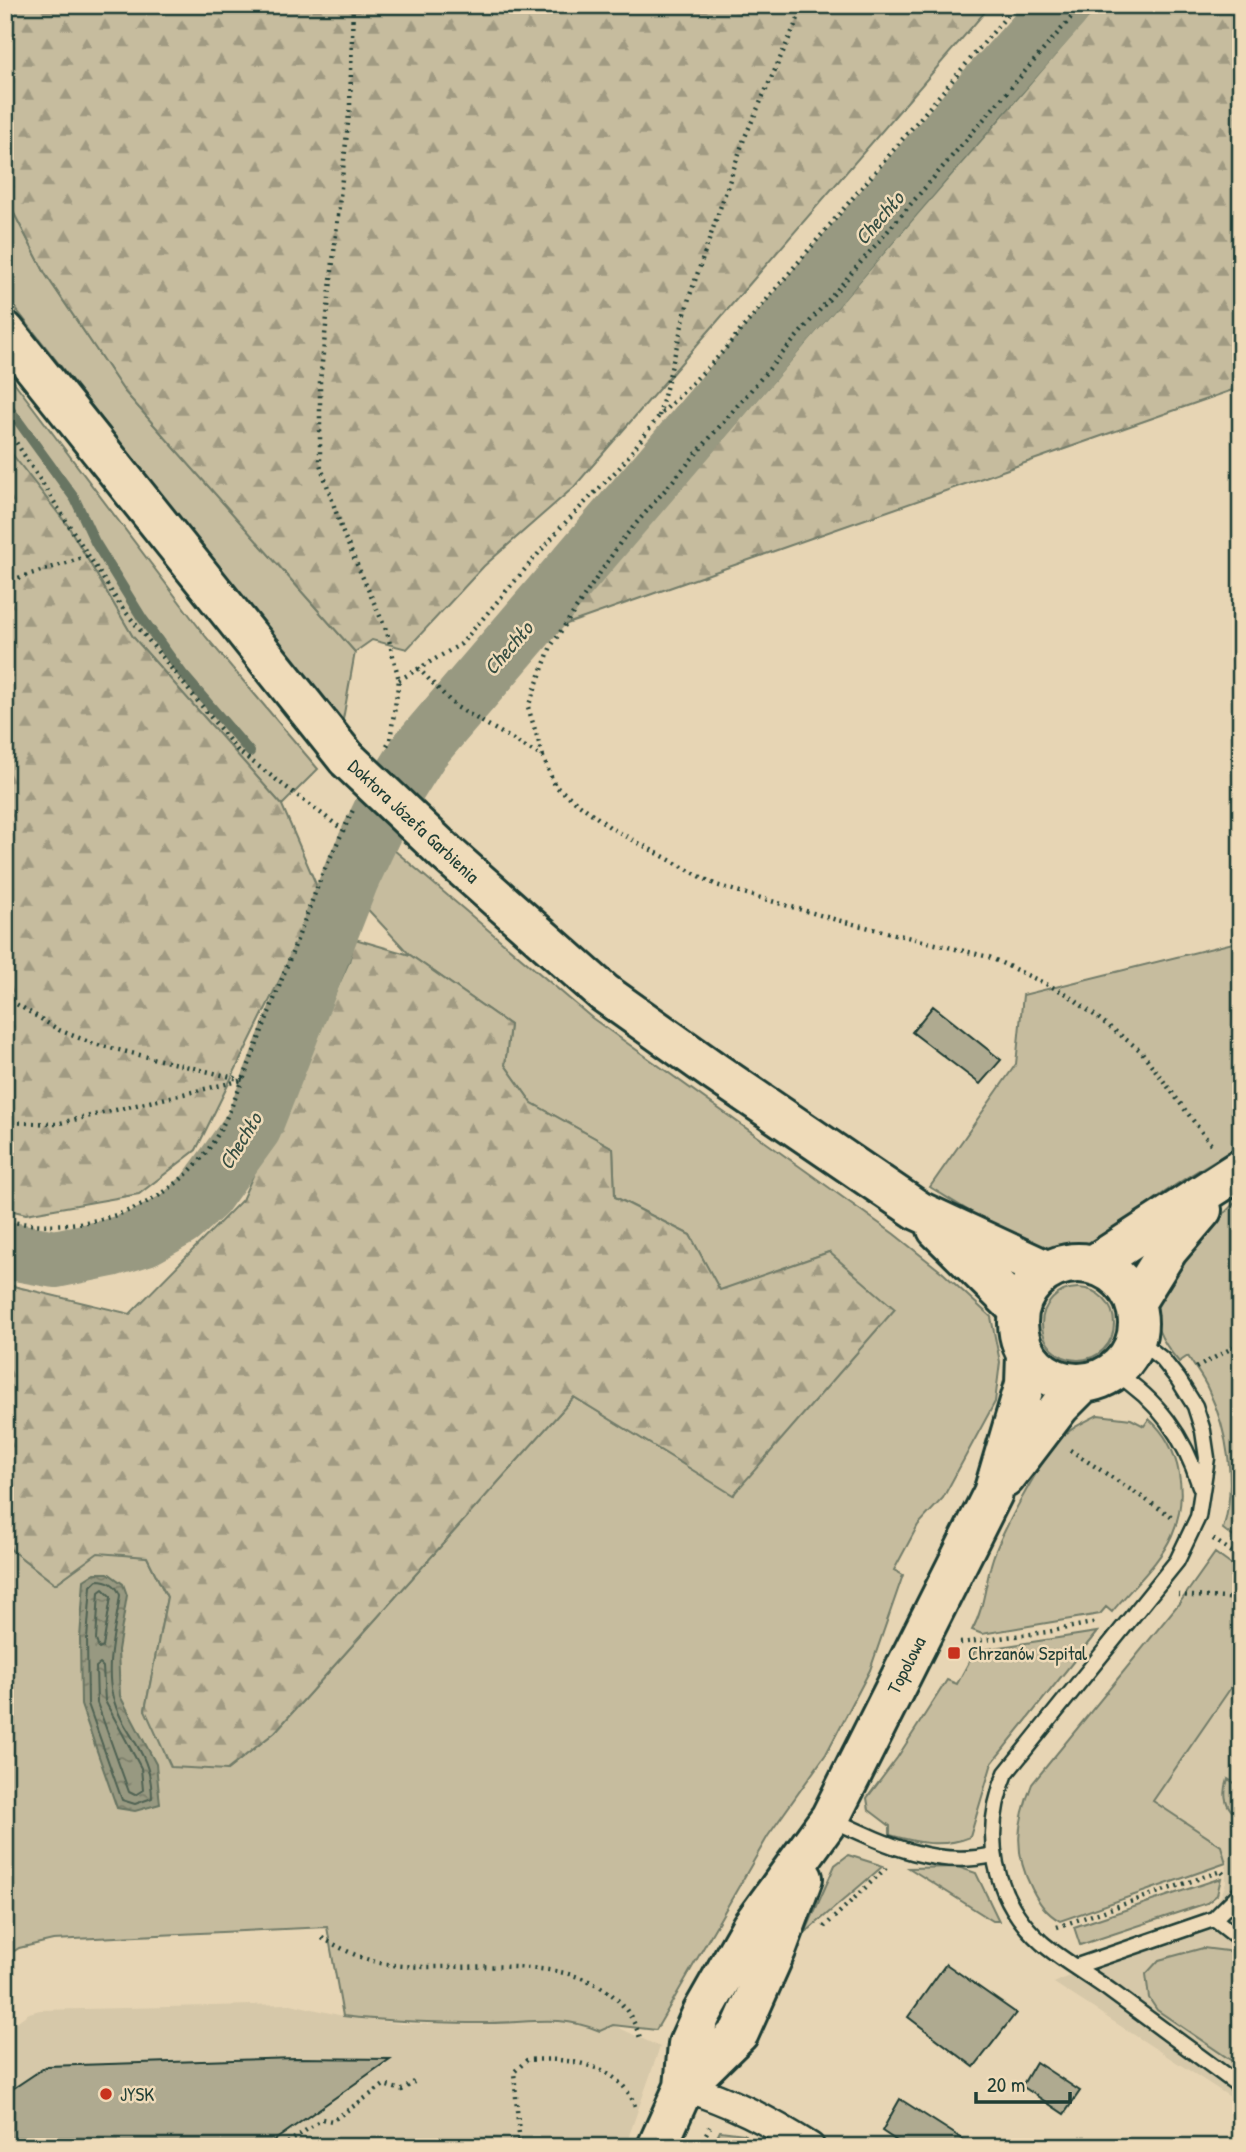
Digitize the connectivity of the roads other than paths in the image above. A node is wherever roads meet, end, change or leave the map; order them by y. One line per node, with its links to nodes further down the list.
1 (5, 331): 3 (main road, Doktora Józefa Garbienia, bridge)
2 (1235, 1174): 4 (main road); 7 (main road)
3 (919, 1211): 5 (main road, Doktora Józefa Garbienia); 6 (main road, Doktora Józefa Garbienia)
4 (1093, 1265): 5 (main road); 7 (main road)
5 (1048, 1271): 6 (main road)
6 (1019, 1310): 8 (main road)
7 (1136, 1321): 9 (main road); 10 (lane)
8 (1026, 1355): 9 (main road); 11 (main road, Topolowa)
9 (1098, 1378): 10 (lane); 11 (main road, Topolowa)
10 (1200, 1487): 13 (lane)
11 (992, 1493): 12 (main road, Topolowa)
12 (824, 1827): 13 (lane); 18 (main road, Topolowa)
13 (993, 1855): 17 (lane)
14 (1241, 1892): 15 (lane)
15 (1214, 1919): 16 (lane); 17 (lane)
16 (1241, 1940)
17 (1077, 1966): 19 (lane)
18 (684, 2087): 20 (main road, Topolowa); 21 (street)
19 (1241, 2087)
20 (657, 2147)
21 (810, 2147)

